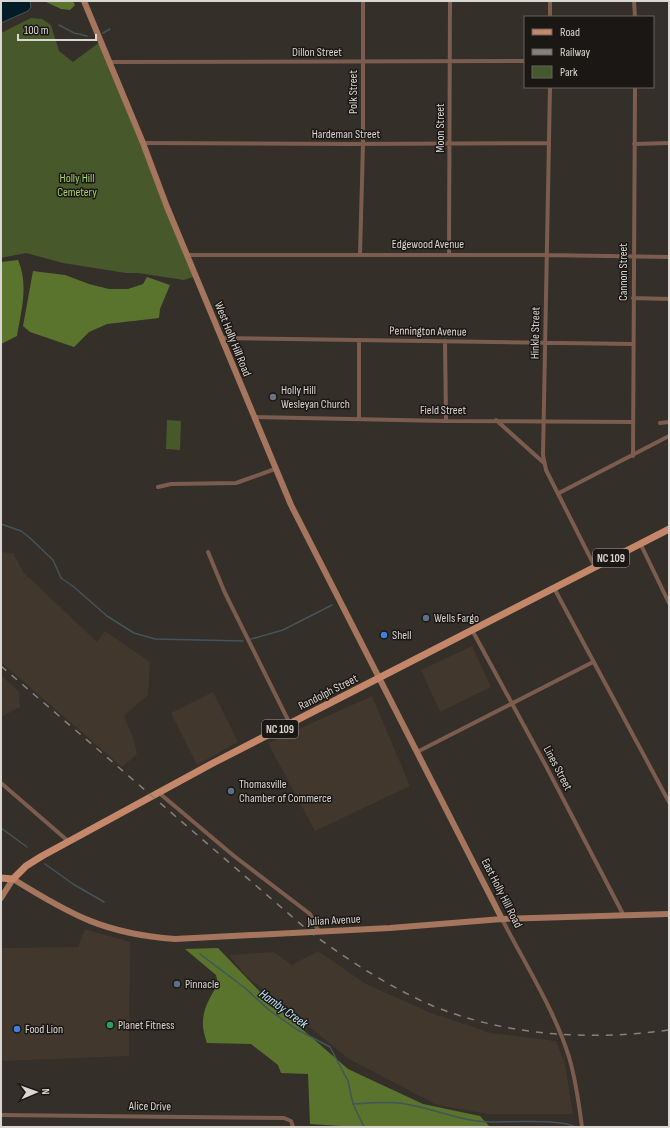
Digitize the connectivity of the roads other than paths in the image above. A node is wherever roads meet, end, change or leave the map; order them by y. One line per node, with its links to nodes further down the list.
1 (84, 1): 9 (street, West Holly Hill Road)
2 (363, 1): 10 (street, Polk Street)
3 (450, 1): 11 (street, Moon Street)
4 (550, 1): 6 (street)
5 (634, 1): 7 (street)
6 (550, 16)
7 (635, 16)
8 (524, 61): 11 (street, Dillon Street)
9 (110, 62): 10 (street, Dillon Street); 14 (street, West Holly Hill Road)
10 (363, 62): 11 (street, Dillon Street); 17 (street, Polk Street)
11 (450, 62): 18 (street, Moon Street)
12 (550, 88): 15 (street, Hinkle Street)
13 (635, 88): 19 (street, Cannon Street)
14 (144, 143): 17 (street, Hardeman Street); 20 (street, West Holly Hill Road)
15 (549, 143): 18 (street, Hardeman Street); 23 (street, Hinkle Street)
16 (669, 143): 19 (street)
17 (363, 144): 18 (street, Hardeman Street); 21 (street, Polk Street)
18 (450, 144): 22 (street, Moon Street)
19 (634, 144): 24 (street, Cannon Street)
20 (187, 254): 21 (street, Edgewood Avenue); 28 (street, West Holly Hill Road)
21 (360, 254): 22 (street, Edgewood Avenue)
22 (449, 255): 23 (street, Edgewood Avenue)
23 (546, 255): 24 (street, Edgewood Avenue); 31 (street, Hinkle Street)
24 (632, 257): 25 (street, Edgewood Avenue); 26 (street, Cannon Street)
25 (669, 258)
26 (633, 298): 27 (street); 32 (street, Cannon Street)
27 (669, 298)
28 (221, 338): 29 (street, Pennington Avenue); 33 (street, West Holly Hill Road)
29 (359, 340): 30 (street, Pennington Avenue); 34 (street)
30 (445, 341): 31 (street, Pennington Avenue); 36 (street)
31 (546, 343): 32 (street, Pennington Avenue); 37 (street, Hinkle Street)
32 (634, 344): 38 (street, Cannon Street)
33 (253, 417): 34 (street, Field Street); 44 (street, West Holly Hill Road)
34 (359, 419): 36 (street, Field Street)
35 (496, 420): 36 (street, Field Street); 37 (street, Field Street); 43 (street)
36 (446, 421)
37 (544, 421): 38 (street, Field Street); 43 (street, Hinkle Street)
38 (633, 422): 42 (street, Cannon Street)
39 (669, 422): 40 (street)
40 (660, 423)
41 (669, 436): 42 (street)
42 (633, 456): 46 (street)
43 (544, 464): 46 (street, Hinkle Street)
44 (275, 469): 45 (street); 55 (street, West Holly Hill Road)
45 (158, 487)
46 (559, 493): 50 (street, Hinkle Street)
47 (669, 529): 48 (main road, Randolph Street / NC 109)
48 (640, 543): 50 (main road, Randolph Street / NC 109); 52 (street)
49 (208, 552): 57 (street)
50 (595, 567): 51 (main road, Randolph Street / NC 109)
51 (554, 588): 53 (main road, Randolph Street / NC 109); 54 (street)
52 (669, 603)
53 (472, 630): 55 (main road, Randolph Street / NC 109); 56 (street, Lines Street)
54 (593, 662): 56 (street); 61 (street)
55 (380, 677): 57 (main road, Randolph Street / NC 109); 58 (street, East Holly Hill Road)
56 (512, 703): 58 (street); 67 (street, Lines Street)
57 (290, 724): 60 (main road, Randolph Street / NC 109)
58 (417, 752): 68 (street, East Holly Hill Road)
59 (1, 783): 62 (street)
60 (158, 792): 62 (main road, Randolph Street / NC 109); 69 (street)
61 (669, 802)
62 (68, 841): 64 (main road, Randolph Street / NC 109)
63 (1, 878): 64 (main road)
64 (13, 879): 65 (street); 69 (street, Julian Avenue)
65 (1, 898)
66 (669, 914): 67 (street, Julian Avenue)
67 (624, 916): 68 (street, Julian Avenue)
68 (502, 919): 69 (street, Julian Avenue); 72 (street, East Holly Hill Road)
69 (318, 932)
70 (1, 1115): 71 (street, Alice Drive)
71 (293, 1127)
72 (582, 1127)

